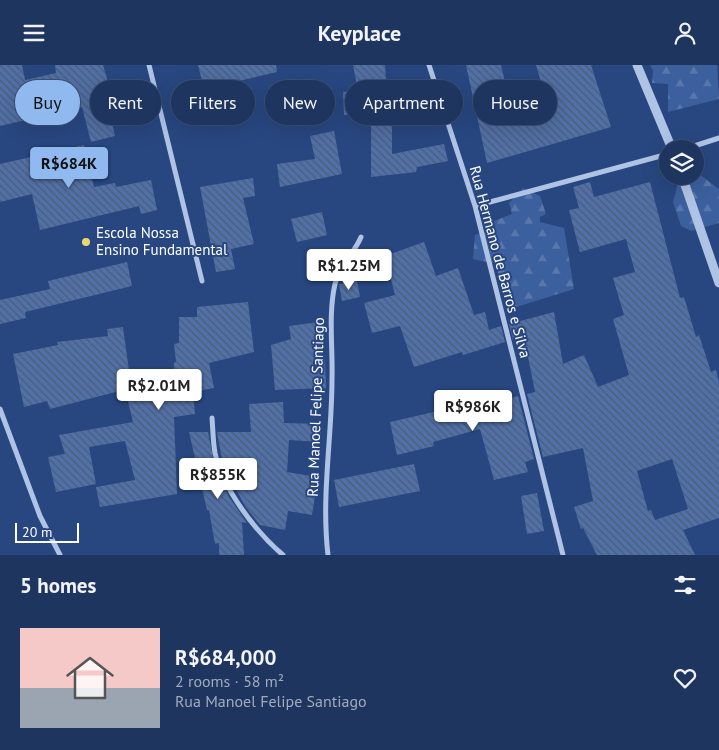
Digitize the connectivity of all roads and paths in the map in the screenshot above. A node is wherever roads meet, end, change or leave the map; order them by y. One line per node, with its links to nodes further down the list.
1 (149, 65): 11 (street)
2 (429, 65): 9 (street, Rua Hermano de Barros e Silva)
3 (637, 65): 5 (street)
4 (719, 138): 6 (street)
5 (668, 140)
6 (704, 143)
7 (659, 156): 9 (street)
8 (685, 185): 12 (street)
9 (475, 206): 18 (street, Rua Hermano de Barros e Silva)
10 (361, 237): 17 (street, Rua Manoel Felipe Santiago)
11 (202, 281)
12 (719, 283)
13 (0, 409): 15 (street)
14 (212, 418): 16 (street)
15 (60, 555)
16 (283, 555)
17 (328, 555)
18 (563, 555)

